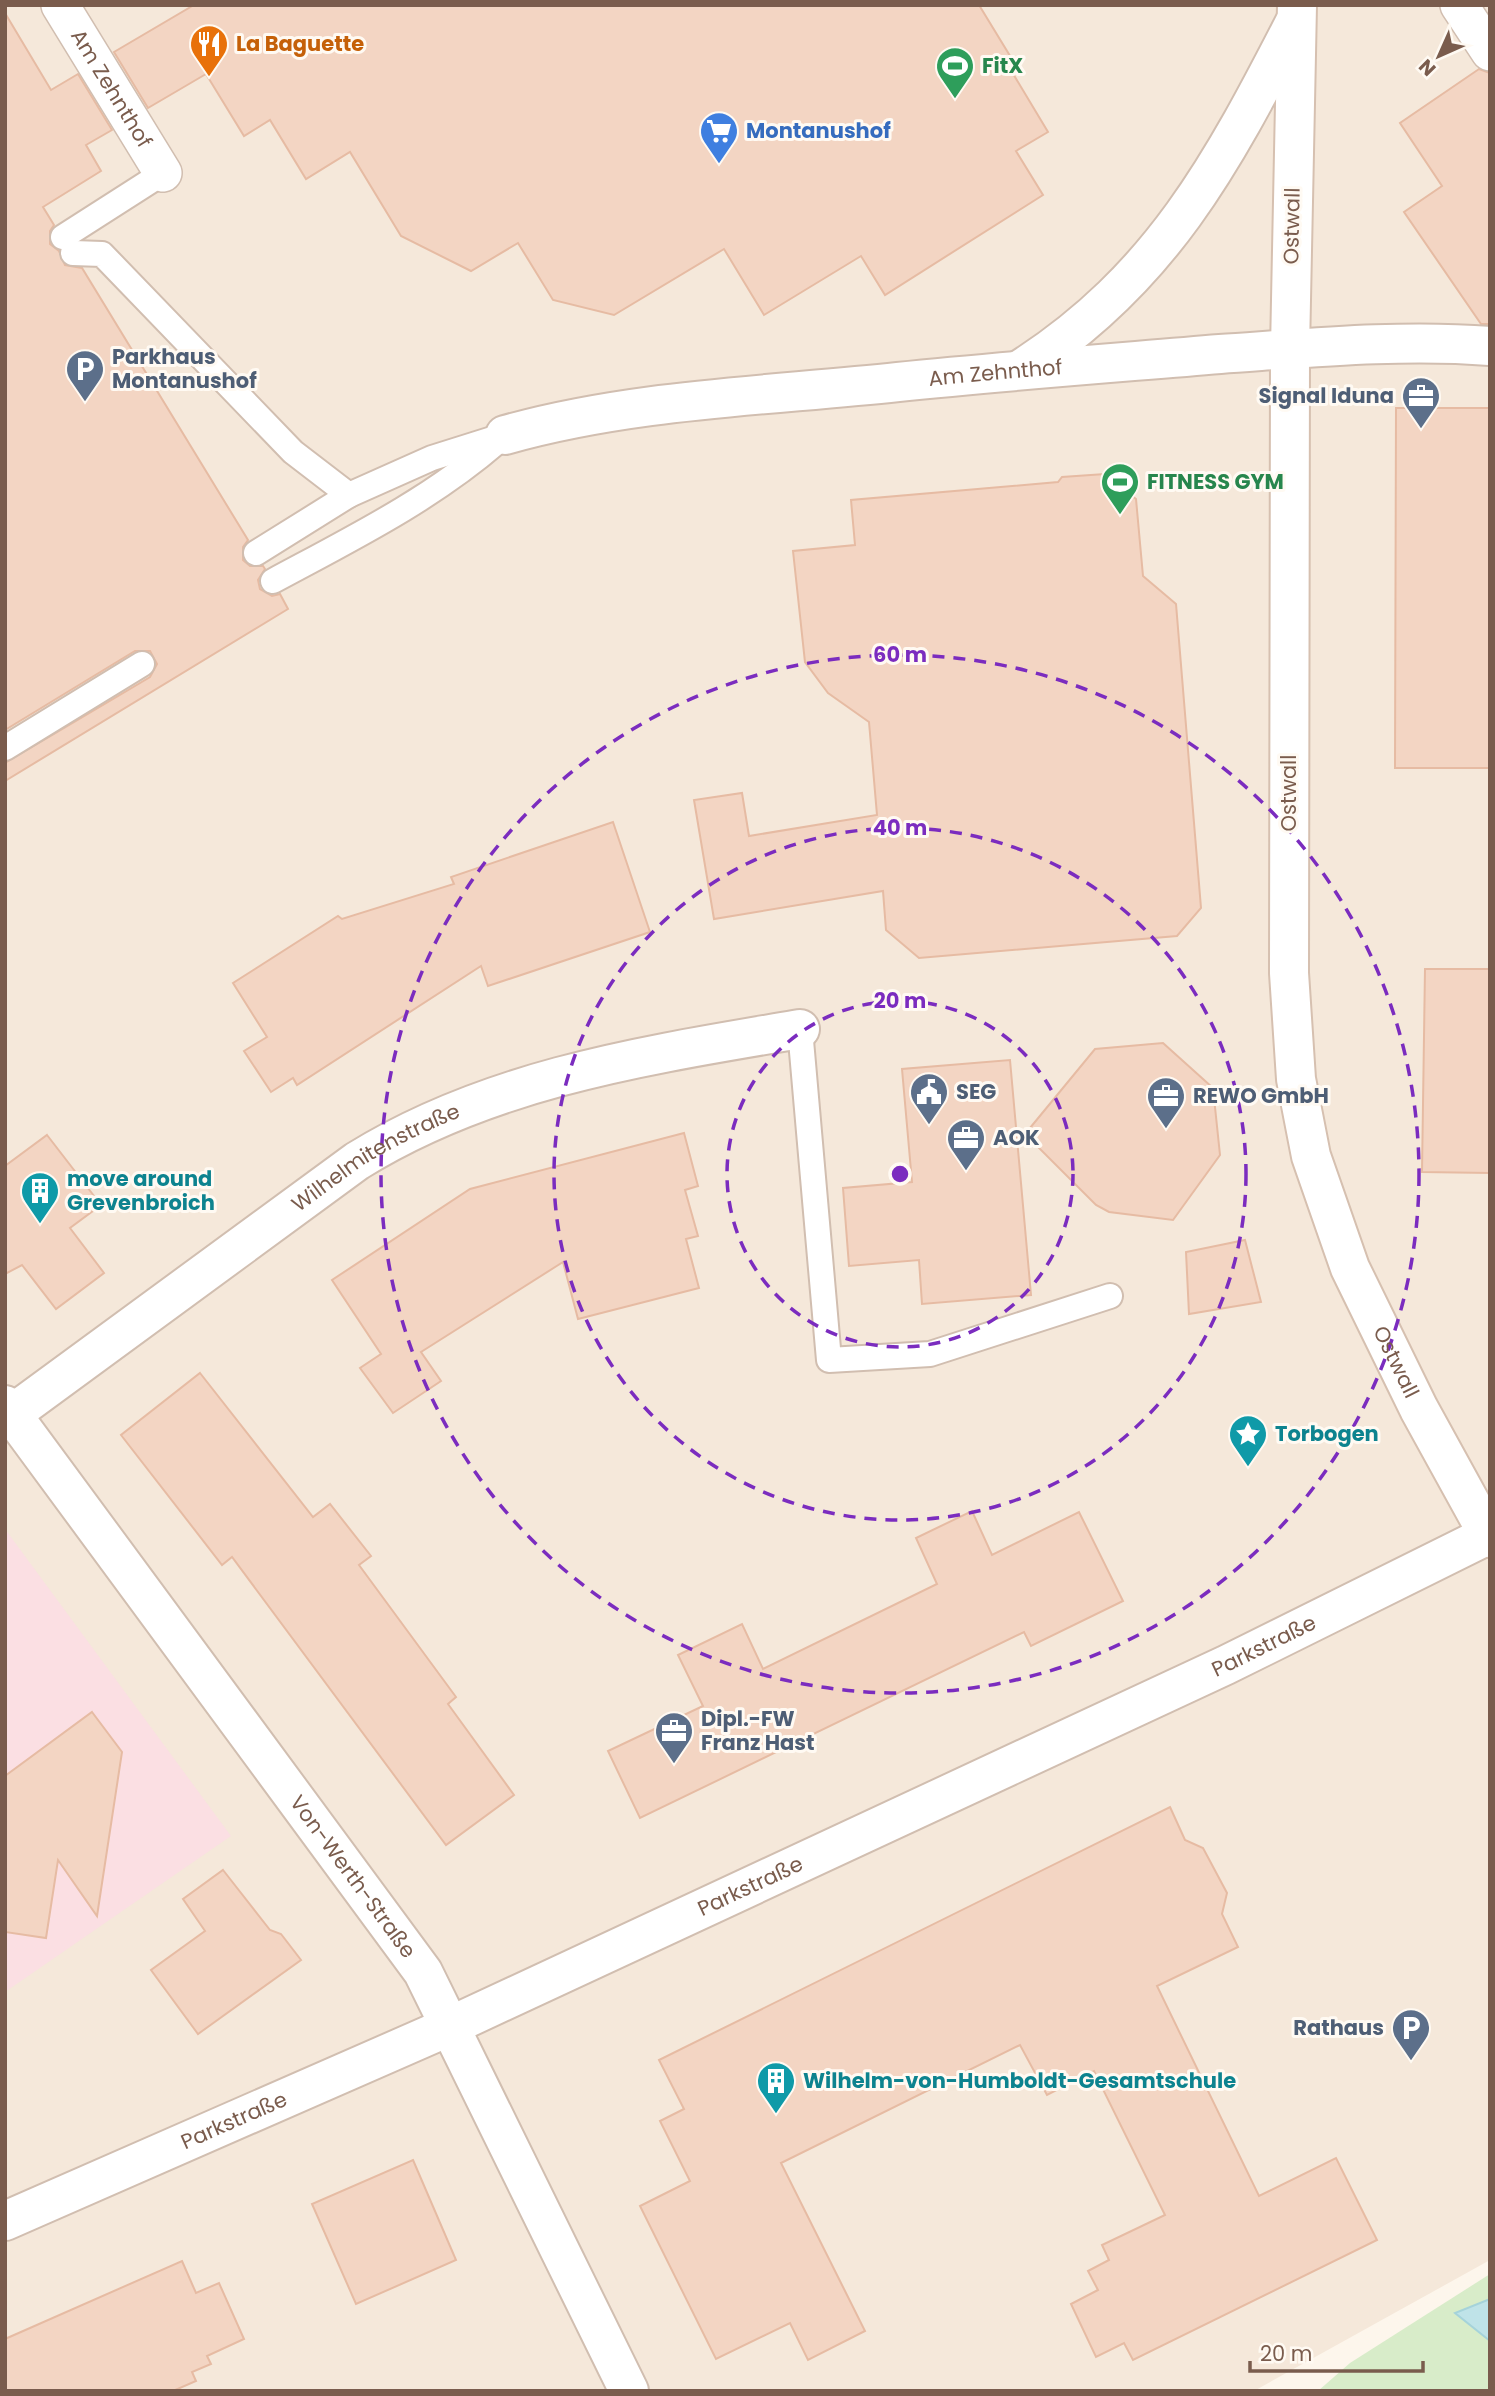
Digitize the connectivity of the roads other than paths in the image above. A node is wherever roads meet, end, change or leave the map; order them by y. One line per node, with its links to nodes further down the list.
1 (60, 5): 5 (street, Am Zehnthof)
2 (1459, 5): 4 (street)
3 (1296, 13): 7 (street, Ostwall); 8 (street)
4 (1490, 52)
5 (163, 173): 10 (lane)
6 (1490, 346): 7 (street, Am Zehnthof)
7 (1290, 349): 8 (street, Am Zehnthof); 18 (street, Ostwall)
8 (1019, 370): 9 (street, Am Zehnthof)
9 (505, 435): 10 (lane); 12 (lane)
10 (349, 495): 11 (lane)
11 (256, 553)
12 (272, 581)
13 (142, 664): 14 (lane)
14 (5, 748)
15 (800, 1029): 16 (lane); 17 (street, Wilhelmitenstraße)
16 (1110, 1296)
17 (8, 1409): 19 (street, Von-Werth-Straße)
18 (1489, 1536): 19 (street, Parkstraße)
19 (448, 2027): 20 (street, Parkstraße); 21 (street, Von-Werth-Straße)
20 (5, 2221)
21 (629, 2391)

